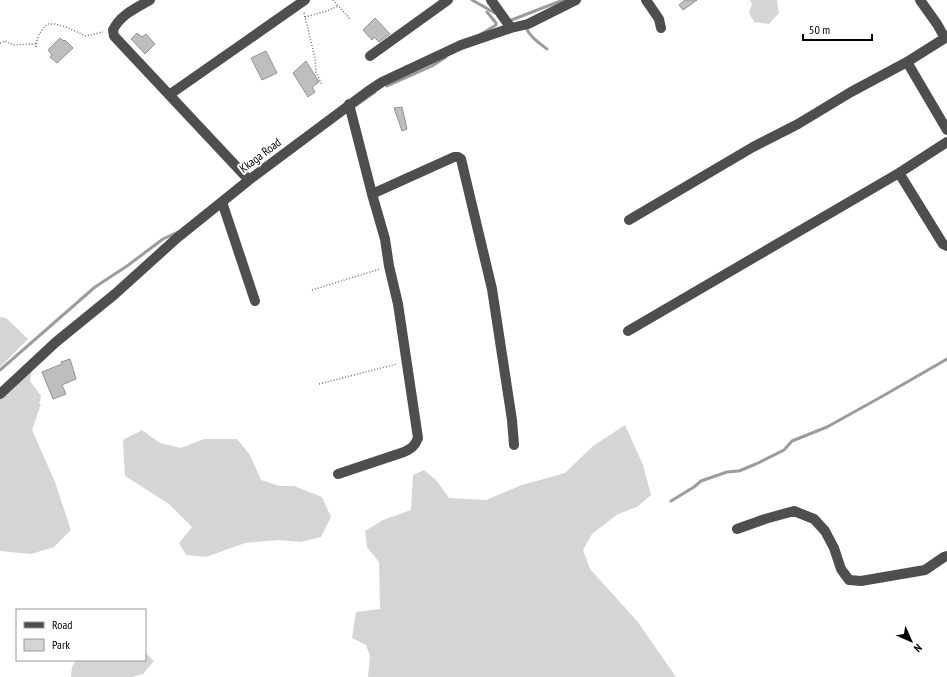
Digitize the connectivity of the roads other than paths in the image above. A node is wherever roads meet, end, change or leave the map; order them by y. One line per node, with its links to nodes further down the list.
1 (150, 0): 13 (street)
2 (448, 0): 11 (street)
3 (491, 0): 8 (street)
4 (576, 0): 8 (street, Kkaga Road)
5 (646, 0): 9 (street)
6 (920, 0): 10 (street)
7 (303, 2): 13 (street)
8 (511, 28): 14 (street, Kkaga Road)
9 (661, 28)
10 (946, 38): 12 (street)
11 (370, 56)
12 (907, 62): 15 (street); 21 (street)
13 (169, 95): 18 (street)
14 (349, 104): 18 (street, Kkaga Road); 19 (street)
15 (947, 130)
16 (947, 142): 17 (street)
17 (899, 173): 22 (street); 24 (street)
18 (248, 180): 20 (street, Kkaga Road)
19 (372, 194): 26 (street); 27 (street)
20 (222, 202): 23 (street); 25 (street, Kkaga Road)
21 (629, 220)
22 (947, 246)
23 (255, 301)
24 (628, 330)
25 (0, 394)
26 (514, 445)
27 (338, 474)
28 (737, 529): 29 (street)
29 (947, 556)

